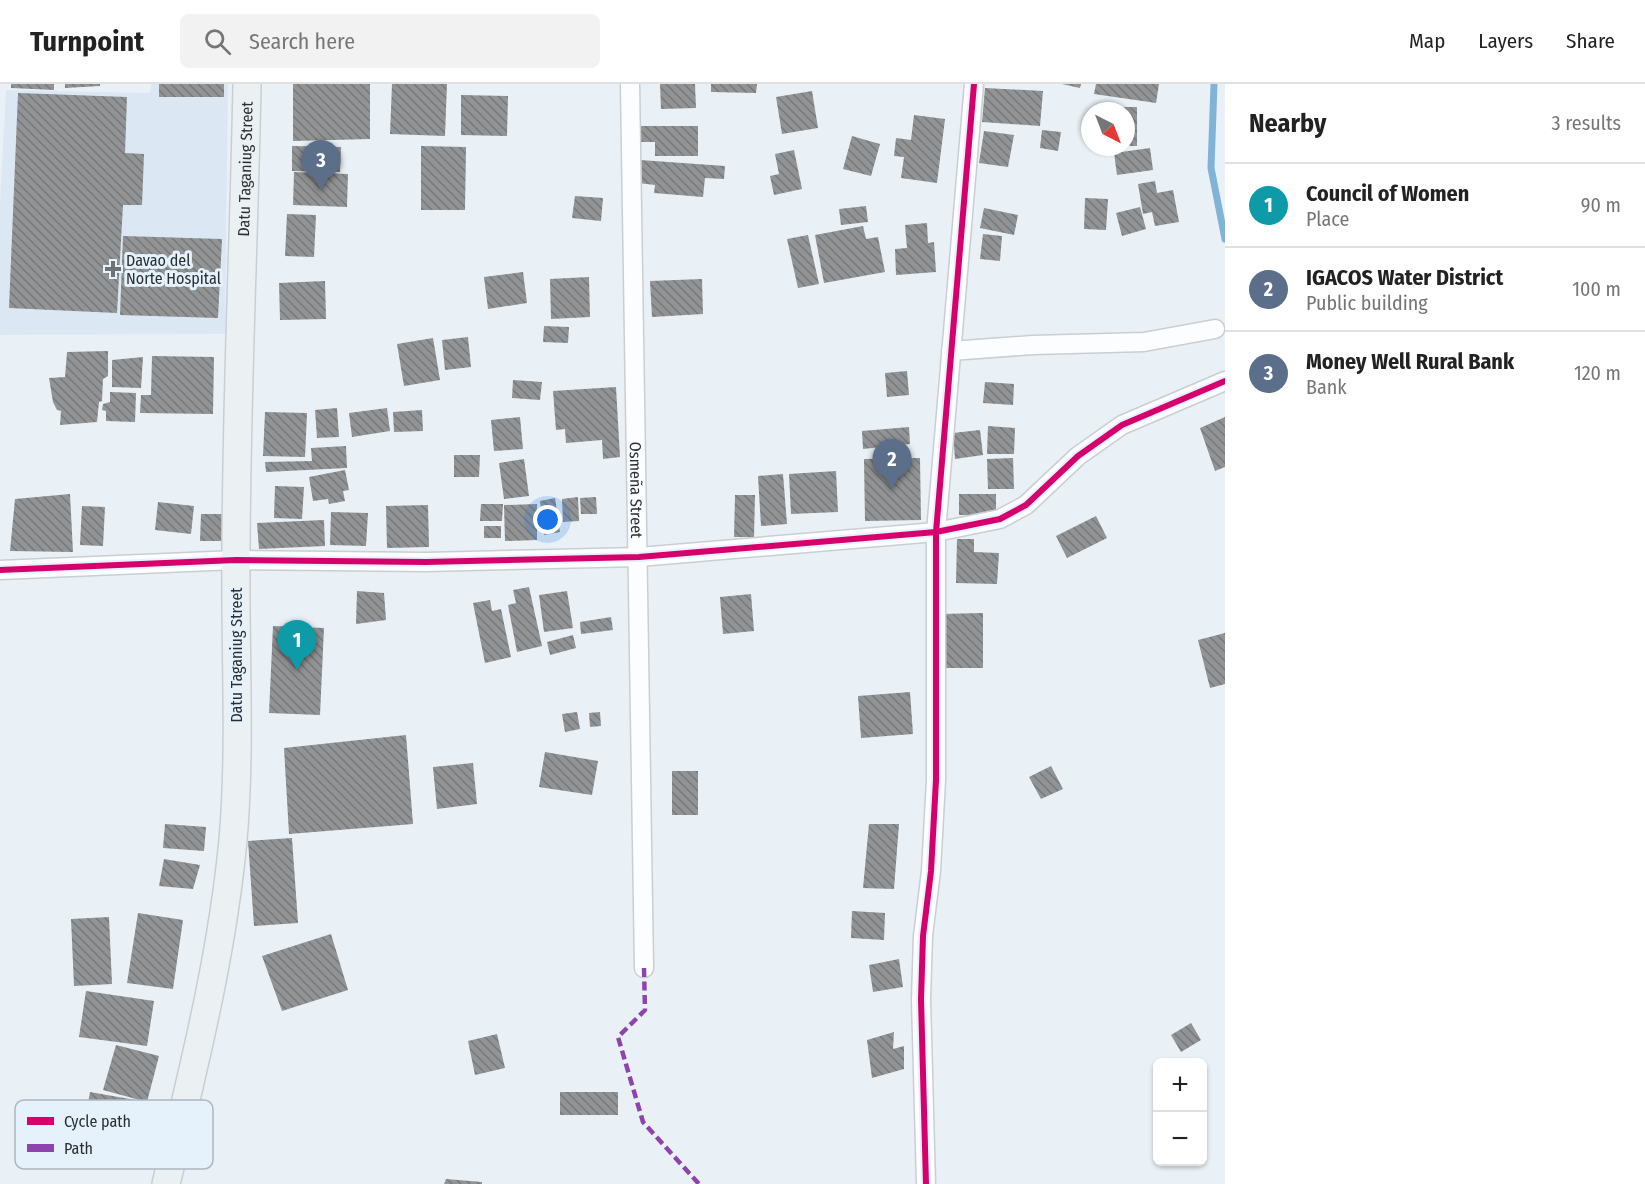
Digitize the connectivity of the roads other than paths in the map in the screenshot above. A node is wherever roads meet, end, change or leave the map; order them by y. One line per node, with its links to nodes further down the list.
1 (247, 84): 9 (main road, Datu Taganiug Street)
2 (630, 84): 8 (street, Osmeña Street)
3 (974, 84): 5 (street)
4 (1215, 328): 5 (street)
5 (951, 351): 7 (street)
6 (1225, 381): 7 (street)
7 (936, 532): 8 (street); 15 (street)
8 (639, 557): 9 (street); 11 (street, Osmeña Street)
9 (236, 560): 10 (street); 12 (main road, Datu Taganiug Street)
10 (0, 570)
11 (644, 968)
12 (185, 1100)
13 (169, 1169): 14 (main road, Datu Taganiug Street)
14 (166, 1184)
15 (926, 1184)

